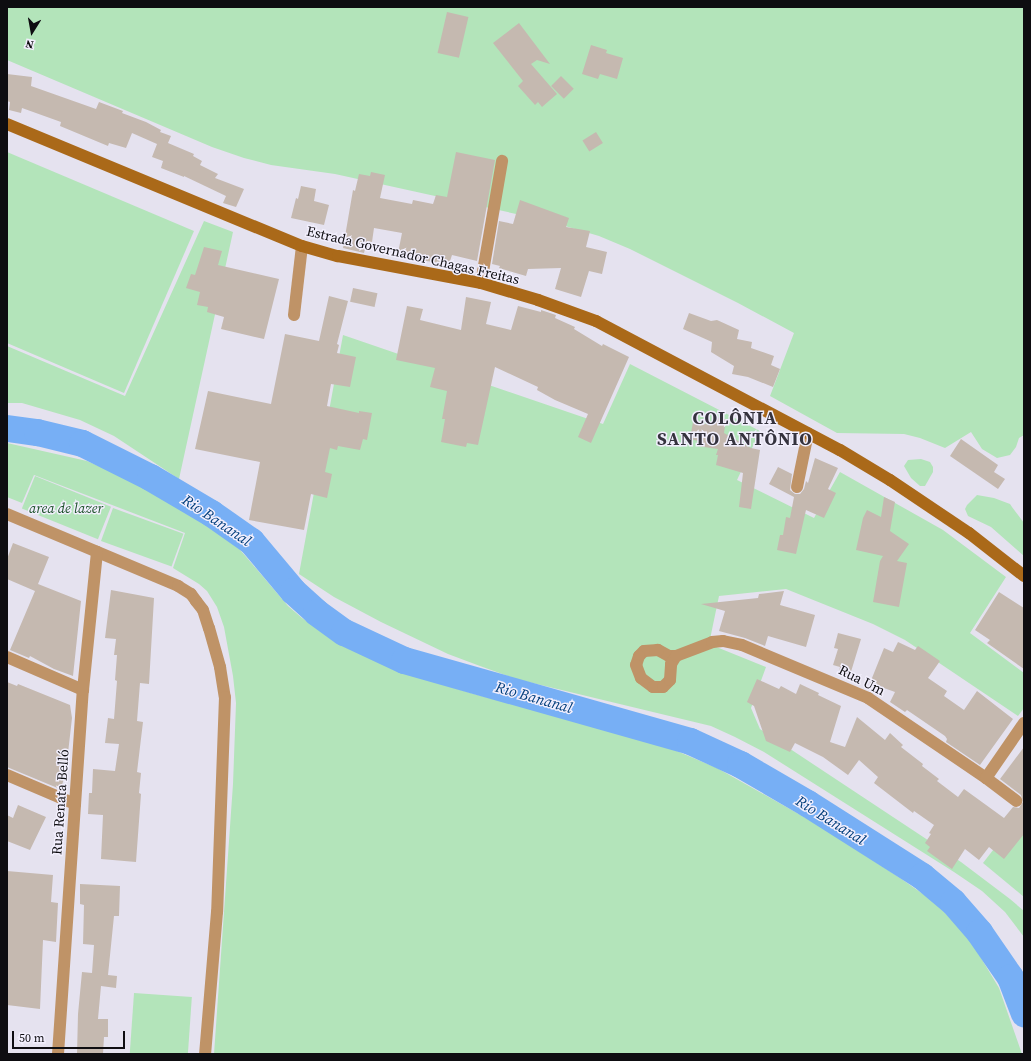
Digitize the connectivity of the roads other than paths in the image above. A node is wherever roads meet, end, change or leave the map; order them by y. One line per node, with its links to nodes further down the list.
1 (7, 124): 3 (main road, Estrada Governador Chagas Freitas)
2 (502, 161): 4 (street)
3 (302, 246): 4 (main road, Estrada Governador Chagas Freitas); 5 (street)
4 (481, 283): 6 (main road, Estrada Governador Chagas Freitas)
5 (294, 315)
6 (808, 432): 7 (street); 10 (main road, Estrada Governador Chagas Freitas)
7 (797, 486)
8 (7, 514): 9 (street)
9 (97, 552): 13 (street, Rua Renata Belló); 20 (street)
10 (1024, 576)
11 (676, 656): 16 (street, Rua Um)
12 (7, 657): 13 (street)
13 (83, 690): 18 (street, Rua Renata Belló)
14 (1024, 723): 16 (street)
15 (7, 775): 18 (street)
16 (986, 778): 17 (street, Rua Um)
17 (1016, 801)
18 (75, 804): 19 (street, Rua Renata Belló)
19 (58, 1054)
20 (205, 1054)

